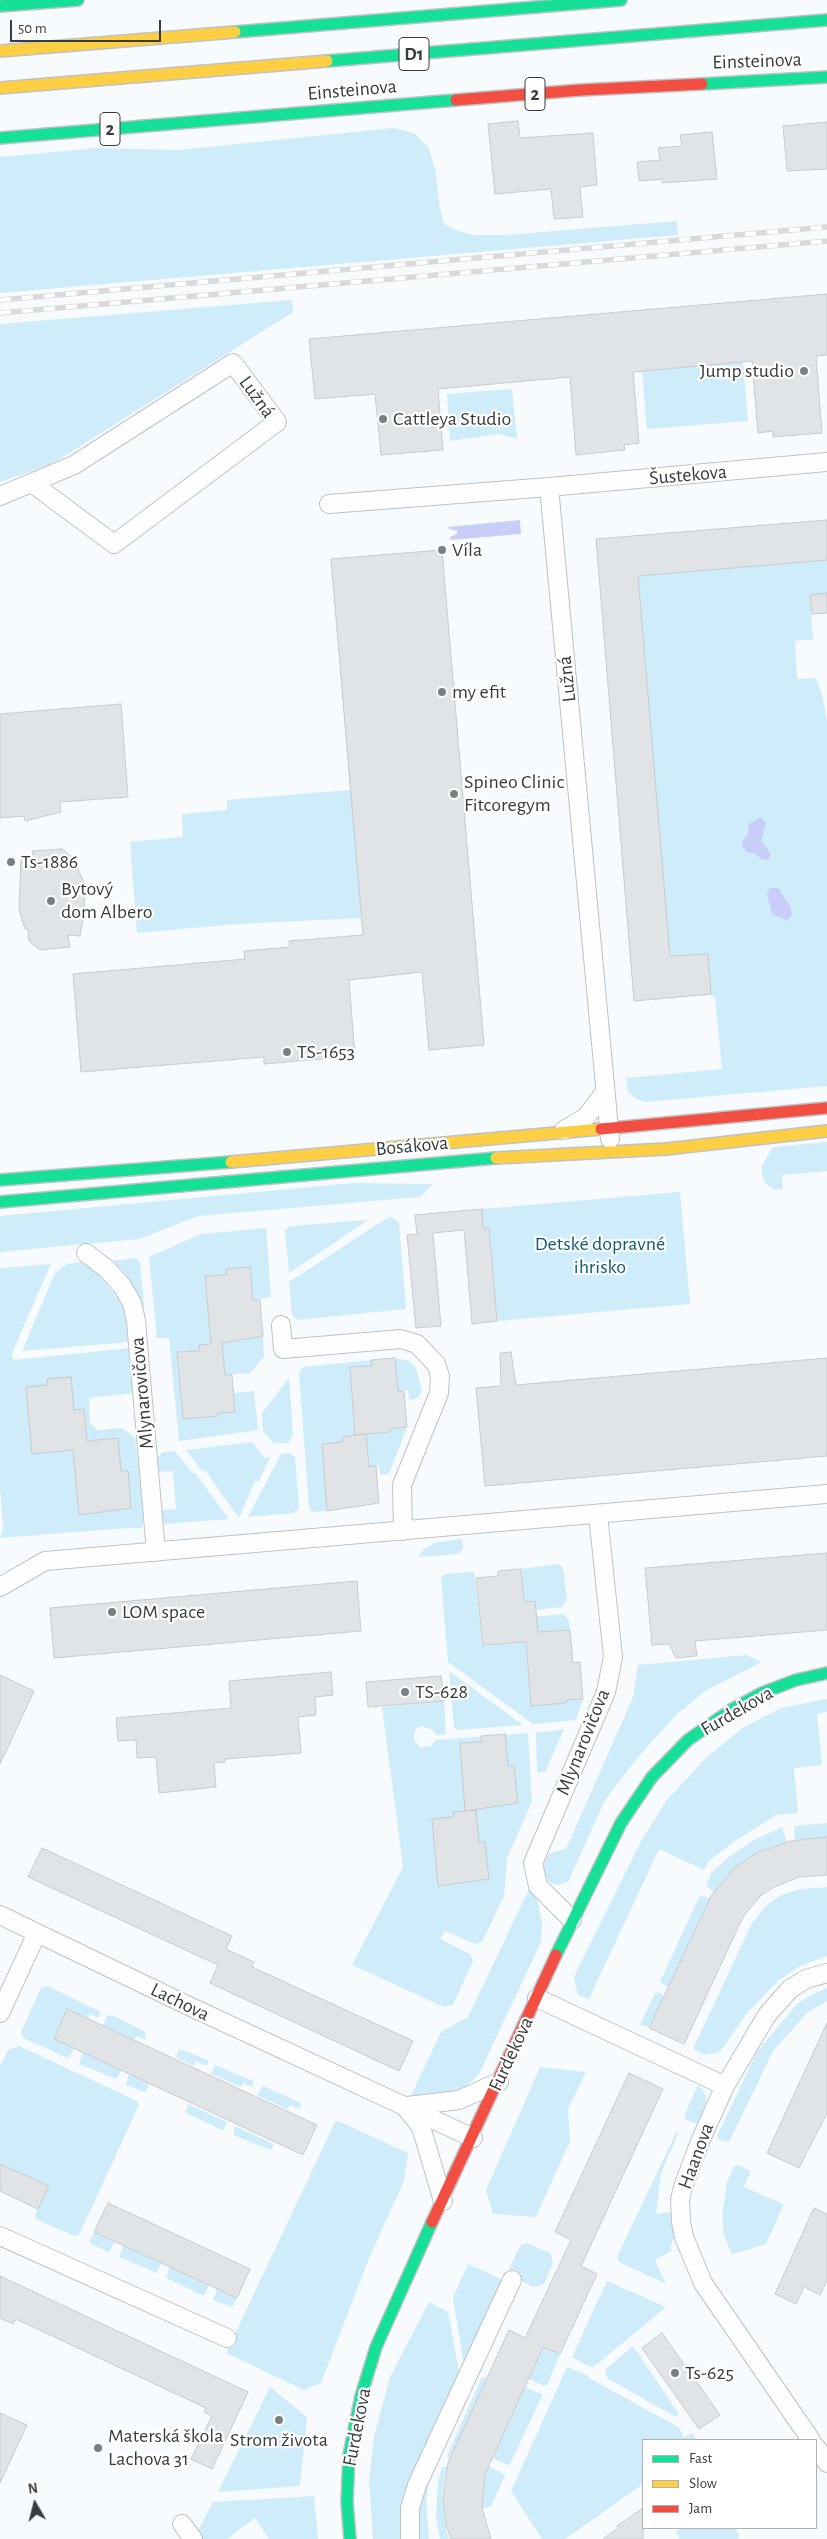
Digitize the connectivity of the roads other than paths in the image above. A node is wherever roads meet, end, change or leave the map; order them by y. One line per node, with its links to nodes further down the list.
1 (78, 0): 3 (main road)
2 (621, 0): 5 (main road, D1)
3 (0, 6)
4 (827, 20): 7 (main road, D1)
5 (0, 51)
6 (827, 77): 8 (main road, Einsteinova / 2)
7 (0, 88)
8 (0, 138)
9 (827, 462): 11 (street, Šustekova)
10 (33, 484): 10 (street, Lužná); 12 (street, Lužná)
11 (549, 488): 13 (street); 14 (street, Lužná)
12 (0, 496)
13 (328, 504)
14 (605, 1092): 16 (street, Lužná); 18 (street)
15 (827, 1108): 16 (main road, Bosákova)
16 (609, 1128): 18 (main road, Bosákova); 19 (street, Lužná)
17 (827, 1131): 19 (main road, Bosákova)
18 (560, 1133): 20 (main road, Bosákova)
19 (612, 1153): 21 (main road, Bosákova)
20 (0, 1180)
21 (0, 1202)
22 (86, 1253): 27 (street, Mlynarovičova)
23 (281, 1324): 26 (street)
24 (827, 1494): 25 (street)
25 (598, 1515): 26 (street); 31 (street, Mlynarovičova)
26 (403, 1531): 27 (street)
27 (156, 1552): 28 (street)
28 (0, 1587)
29 (827, 1673): 31 (main road, Furdekova)
30 (0, 1915): 32 (street)
31 (572, 1920): 34 (main road, Furdekova)
32 (37, 1932): 35 (street); 38 (street, Lachova)
33 (827, 1973): 37 (street, Haanova)
34 (537, 1998): 36 (main road, Furdekova); 37 (street)
35 (0, 2012)
36 (499, 2082): 38 (street); 39 (main road, Furdekova)
37 (725, 2086): 44 (street, Haanova)
38 (404, 2106): 39 (street, Lachova); 40 (street, Lachova)
39 (473, 2138): 40 (main road, Furdekova)
40 (443, 2201): 49 (main road, Furdekova)
41 (0, 2236): 43 (street)
42 (512, 2280): 50 (street)
43 (227, 2338)
44 (810, 2439)
45 (817, 2448): 46 (street)
46 (827, 2463)
47 (182, 2524): 48 (street)
48 (193, 2539)
49 (350, 2539)
50 (410, 2539)

